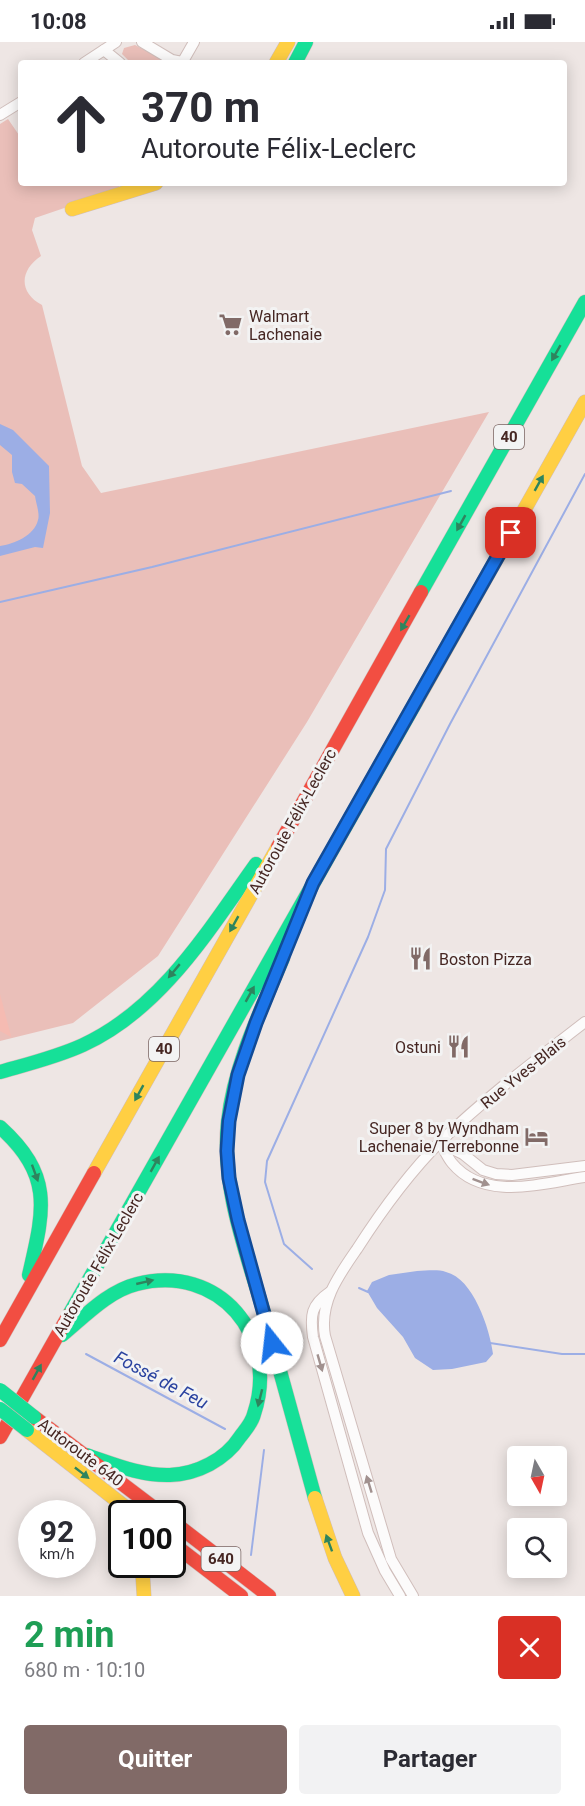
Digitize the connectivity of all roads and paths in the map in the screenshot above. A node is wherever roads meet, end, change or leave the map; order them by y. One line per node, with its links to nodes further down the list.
1 (116, 42): 6 (street)
2 (142, 42): 9 (street)
3 (194, 42): 10 (street)
4 (288, 42): 11 (main road)
5 (306, 42): 12 (main road)
6 (104, 50): 7 (street); 8 (street)
7 (89, 60)
8 (116, 60)
9 (172, 60)
10 (183, 60)
11 (278, 60)
12 (296, 60)
13 (18, 104): 14 (street)
14 (0, 116)
15 (146, 186): 16 (main road)
16 (72, 209)
17 (585, 303): 19 (main road, Autoroute Félix-Leclerc / 40, one-way to 19)
18 (585, 402): 20 (main road, Autoroute Félix-Leclerc, one-way to 18)
19 (304, 800): 22 (main road, one-way to 22); 28 (main road, Autoroute Félix-Leclerc / 40, one-way to 28)
20 (313, 883): 30 (main road, Autoroute Félix-Leclerc, one-way to 20); 45 (main road, one-way to 20)
21 (585, 1022): 24 (street, Rue Yves-Blais)
22 (0, 1072)
23 (0, 1127): 28 (main road, one-way to 28)
24 (440, 1143): 25 (street); 26 (street, one-way to 26); 27 (street, Rue Yves-Blais)
25 (585, 1166)
26 (585, 1177)
27 (330, 1292): 46 (street, Rue Yves-Blais, one-way to 46); 47 (street, Rue Yves-Blais, one-way to 27)
28 (23, 1298): 29 (main road, Autoroute Félix-Leclerc / 40)
29 (0, 1340)
30 (53, 1343): 33 (main road, Autoroute Félix-Leclerc, one-way to 30); 34 (main road, one-way to 34)
31 (0, 1390): 34 (main road, Autoroute 640, bridge)
32 (0, 1409): 35 (main road, Autoroute 640, one-way to 35, bridge)
33 (0, 1437)
34 (86, 1455): 38 (main road, Autoroute 640)
35 (103, 1489): 36 (main road); 37 (main road, Autoroute 640)
36 (110, 1500)
37 (117, 1500)
38 (144, 1500)
39 (186, 1532): 44 (main road, 640)
40 (186, 1554): 43 (main road, 640)
41 (143, 1578): 42 (main road)
42 (144, 1596)
43 (241, 1596)
44 (269, 1596)
45 (353, 1596)
46 (400, 1596)
47 (413, 1596)

